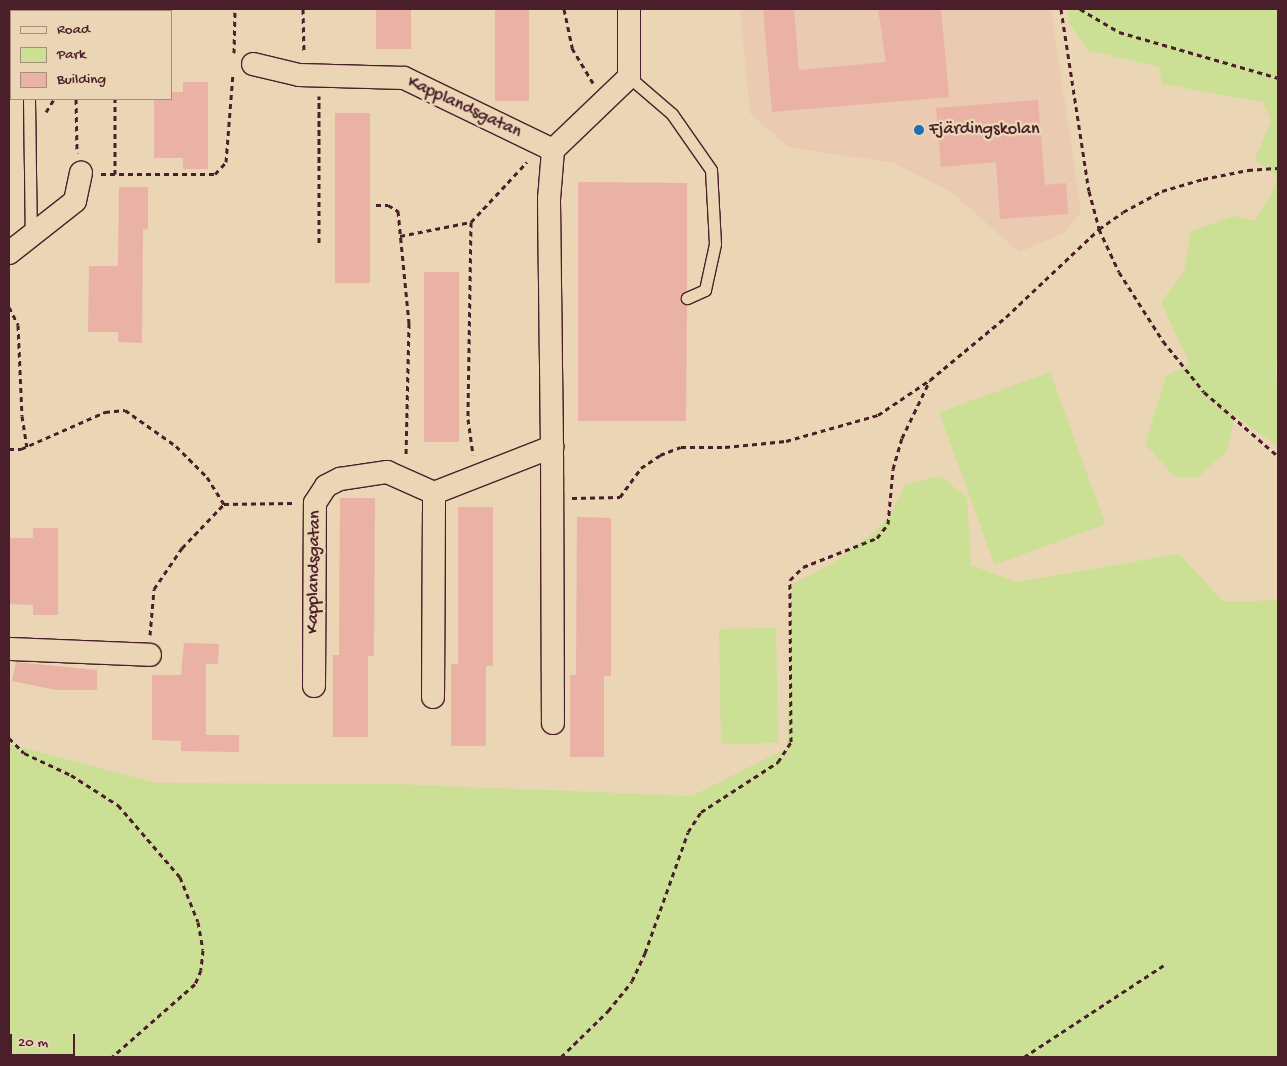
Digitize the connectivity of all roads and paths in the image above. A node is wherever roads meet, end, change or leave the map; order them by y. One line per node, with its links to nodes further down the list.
1 (235, 9): 18 (path)
2 (303, 9): 8 (path)
3 (564, 9): 14 (path)
4 (629, 9): 9 (street)
5 (1061, 9): 21 (path)
6 (1080, 9): 10 (path)
7 (253, 64): 8 (street, Kapplandsgatan)
8 (320, 76): 15 (street, Kapplandsgatan); 24 (path)
9 (629, 77): 14 (street); 26 (lane)
10 (1278, 78)
11 (28, 100): 22 (lane)
12 (76, 100): 17 (path)
13 (115, 100): 18 (path)
14 (605, 100): 15 (street)
15 (548, 148): 20 (path); 30 (street)
16 (1278, 168): 21 (path)
17 (81, 174): 18 (path); 22 (street)
18 (115, 174)
19 (376, 205): 23 (path)
20 (471, 222): 23 (path); 33 (path)
21 (1099, 229): 28 (path); 32 (path)
22 (31, 234): 25 (street)
23 (400, 236): 34 (path)
24 (320, 243)
25 (9, 253)
26 (687, 298)
27 (9, 307): 29 (path)
28 (930, 380): 36 (path); 47 (path)
29 (27, 447): 31 (path); 38 (path)
30 (552, 447): 33 (street); 36 (street)
31 (9, 449)
32 (1278, 456)
33 (481, 474): 35 (street)
34 (406, 480): 35 (street, Kapplandsgatan); 37 (street, Kapplandsgatan)
35 (434, 493): 42 (street)
36 (552, 498): 43 (street)
37 (315, 503): 38 (path); 41 (street, Kapplandsgatan)
38 (224, 504): 40 (path)
39 (9, 649): 40 (street)
40 (150, 655)
41 (314, 686)
42 (433, 697)
43 (553, 723)
44 (9, 738): 46 (path)
45 (1164, 965): 48 (path)
46 (112, 1057)
47 (561, 1057)
48 (1024, 1057)

